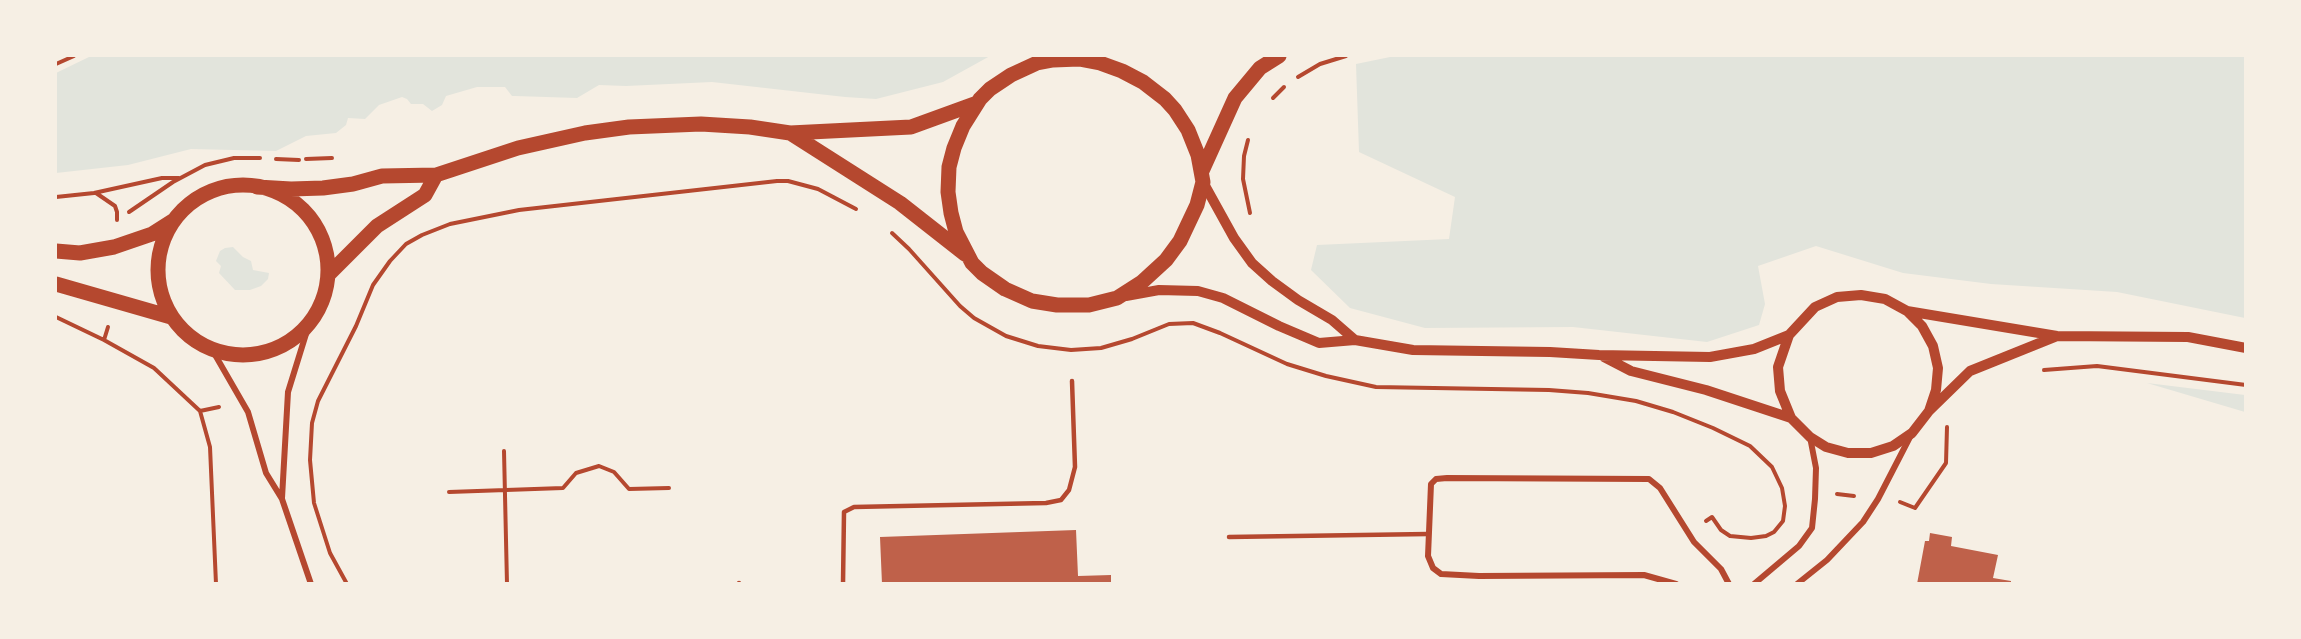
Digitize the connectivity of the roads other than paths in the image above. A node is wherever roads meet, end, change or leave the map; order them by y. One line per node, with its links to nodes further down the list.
1 (1078, 56): 3 (main road)
2 (1279, 56): 7 (main road)
3 (1053, 60): 4 (main road); 7 (main road)
4 (978, 103): 5 (main road); 11 (main road)
5 (790, 133): 6 (main road); 11 (main road)
6 (436, 175): 8 (main road); 12 (main road)
7 (1202, 176): 14 (main road); 20 (street)
8 (257, 187): 9 (main road); 12 (main road)
9 (176, 219): 10 (main road); 16 (main road)
10 (56, 252)
11 (968, 257): 14 (main road)
12 (329, 274): 17 (main road)
13 (56, 284): 16 (main road)
14 (1117, 298): 20 (street)
15 (1907, 311): 18 (street); 19 (street); 25 (street)
16 (171, 317): 22 (main road)
17 (310, 321): 22 (main road); 29 (street)
18 (1789, 335): 23 (street); 26 (street)
19 (2057, 336): 21 (street); 25 (street)
20 (1355, 340): 23 (street)
21 (2246, 348)
22 (214, 353): 29 (street)
23 (1599, 355): 26 (street)
24 (1072, 381): 33 (lane)
25 (1929, 411): 27 (street)
26 (1791, 418): 28 (street)
27 (1912, 433): 28 (street); 37 (street)
28 (1810, 437): 36 (street)
29 (282, 499): 32 (street)
30 (1428, 534): 31 (lane); 34 (street); 35 (street)
31 (1229, 537)
32 (311, 584)
33 (843, 584)
34 (1676, 584)
35 (1729, 584)
36 (1754, 584)
37 (1797, 584)

